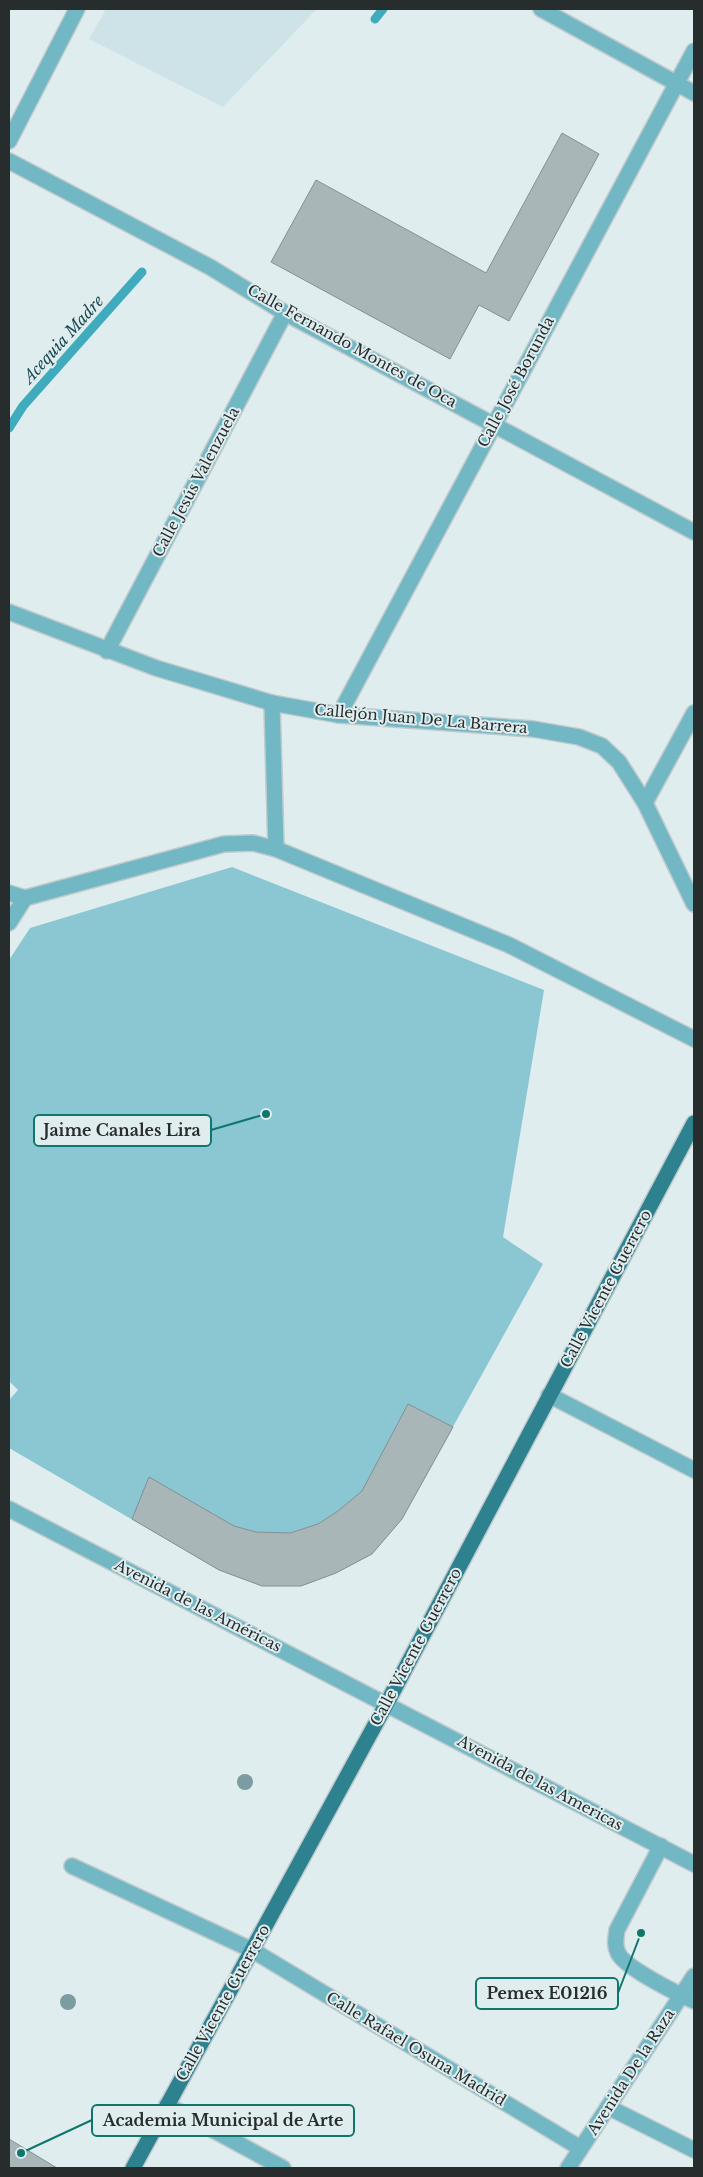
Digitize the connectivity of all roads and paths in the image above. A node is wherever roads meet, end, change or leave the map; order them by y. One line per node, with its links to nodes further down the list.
1 (77, 9): 6 (street)
2 (541, 9): 4 (street)
3 (694, 51): 4 (street, Calle José Borunda)
4 (677, 83): 5 (street); 9 (street, Calle José Borunda)
5 (694, 92)
6 (9, 141)
7 (9, 161): 8 (street, Calle Fernando Montes de Oca)
8 (286, 313): 9 (street, Calle Fernando Montes de Oca); 12 (street, Calle Jesús Valenzuela)
9 (494, 423): 10 (street, Calle Fernando Montes de Oca); 15 (street, Calle José Borunda)
10 (694, 532)
11 (9, 612): 12 (street, Callejón Juan De La Barrera)
12 (107, 651): 13 (street, Callejón Juan De La Barrera)
13 (272, 703): 15 (street, Callejón Juan De La Barrera); 17 (street)
14 (694, 713): 16 (street)
15 (339, 715): 16 (street, Callejón Juan De La Barrera)
16 (645, 803): 20 (street, Callejón Juan De La Barrera)
17 (276, 849): 19 (street); 22 (street)
18 (9, 894): 19 (street)
19 (25, 898): 21 (street)
20 (694, 904)
21 (9, 923)
22 (694, 1039)
23 (694, 1123): 24 (main road, Calle Vicente Guerrero)
24 (549, 1395): 25 (street); 27 (main road, Calle Vicente Guerrero)
25 (694, 1470)
26 (9, 1509): 27 (street, Avenida de las Américas)
27 (387, 1703): 28 (street, Avenida de las Americas); 31 (main road, Calle Vicente Guerrero)
28 (661, 1846): 29 (street, Avenida de las Americas); 33 (street)
29 (694, 1864)
30 (72, 1866): 31 (street, Calle Rafael Osuna Madrid)
31 (252, 1950): 34 (main road, Calle Vicente Guerrero); 36 (street, Calle Rafael Osuna Madrid)
32 (694, 1976): 33 (street, Avenida De la Raza)
33 (688, 1998): 35 (street, Avenida De la Raza)
34 (167, 2105): 38 (main road, Calle Vicente Guerrero); 39 (street)
35 (608, 2107): 36 (street, Avenida De la Raza); 37 (street)
36 (580, 2148): 40 (street, Avenida De la Raza)
37 (694, 2150)
38 (133, 2168)
39 (283, 2168)
40 (568, 2168)

